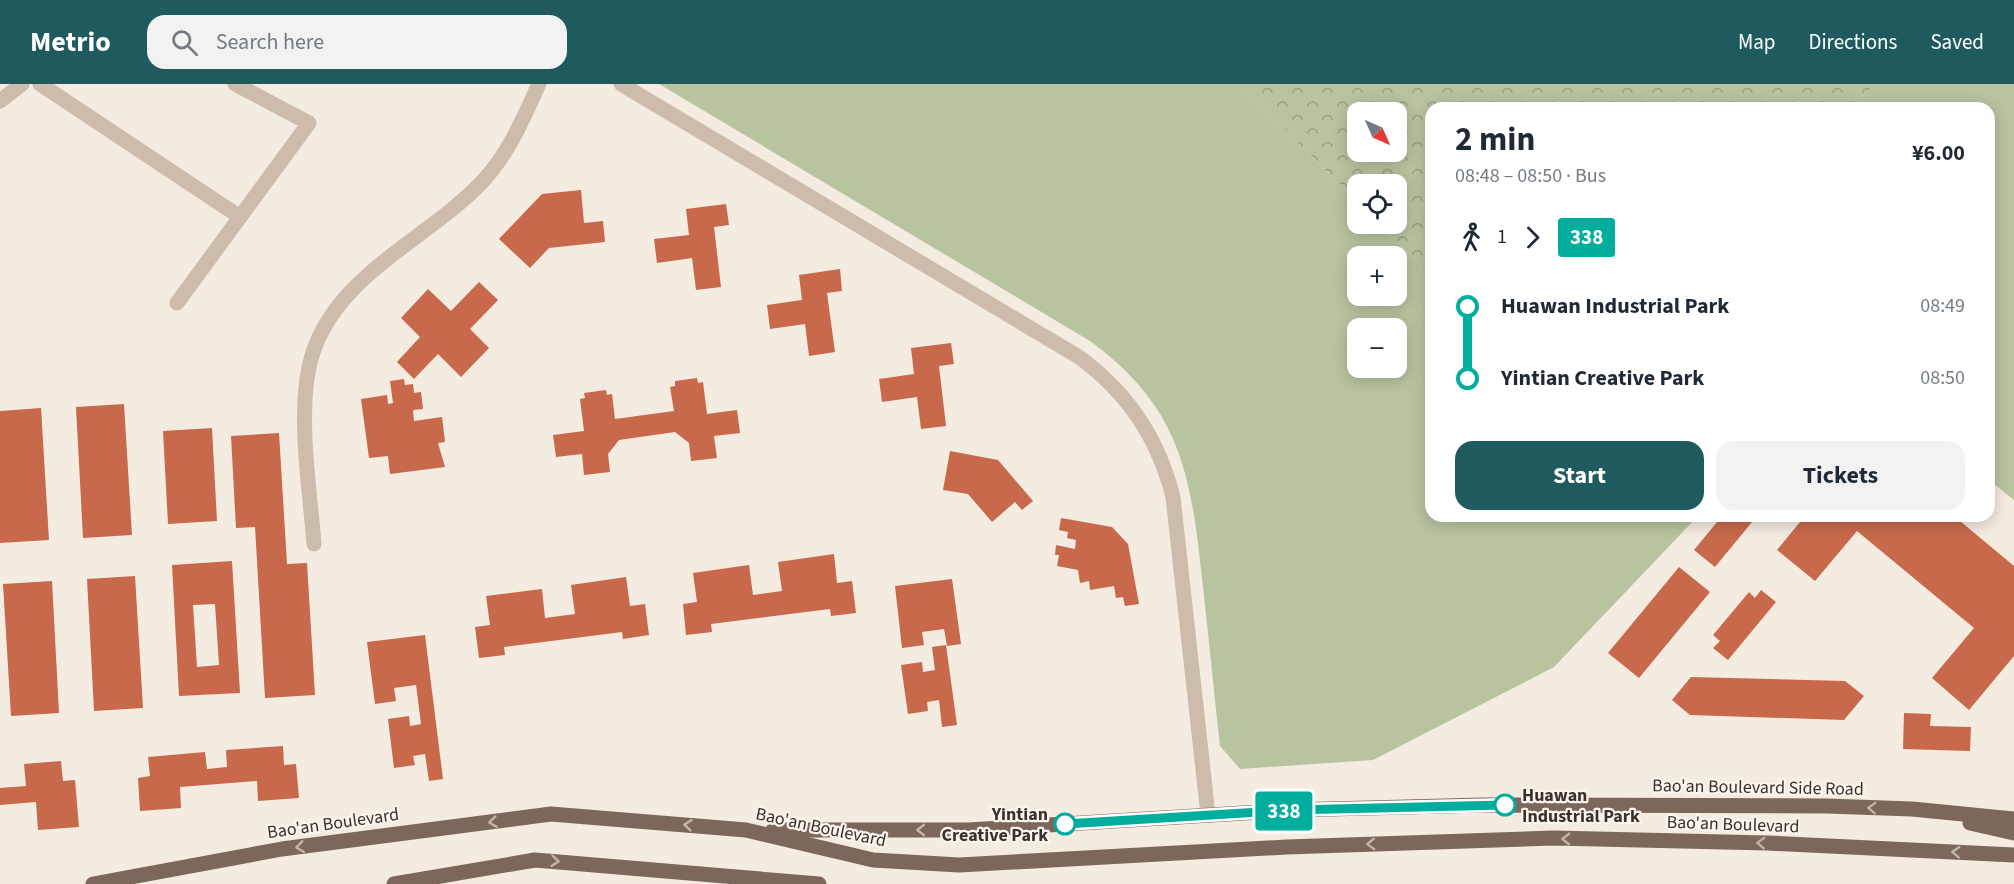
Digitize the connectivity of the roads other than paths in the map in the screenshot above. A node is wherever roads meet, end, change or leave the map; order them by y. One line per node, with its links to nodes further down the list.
1 (22, 84): 6 (street)
2 (40, 84): 7 (street)
3 (235, 84): 7 (street)
4 (539, 84): 9 (street)
5 (621, 84): 11 (street)
6 (0, 101)
7 (240, 217): 8 (street)
8 (177, 303)
9 (314, 544)
10 (1912, 809): 11 (main road, Bao'an Boulevard Side Road, one-way to 11); 12 (main road, Bao'an Boulevard Side Road); 14 (main road)
11 (1208, 815): 13 (main road, Bao'an Boulevard Side Road, one-way to 13)
12 (2014, 819)
13 (746, 830): 15 (main road, Bao'an Boulevard, one-way to 13); 16 (main road, Bao'an Boulevard, one-way to 16)
14 (2014, 833)
15 (2014, 855)
16 (93, 884)
17 (394, 884): 18 (main road, one-way to 18)
18 (819, 884)

